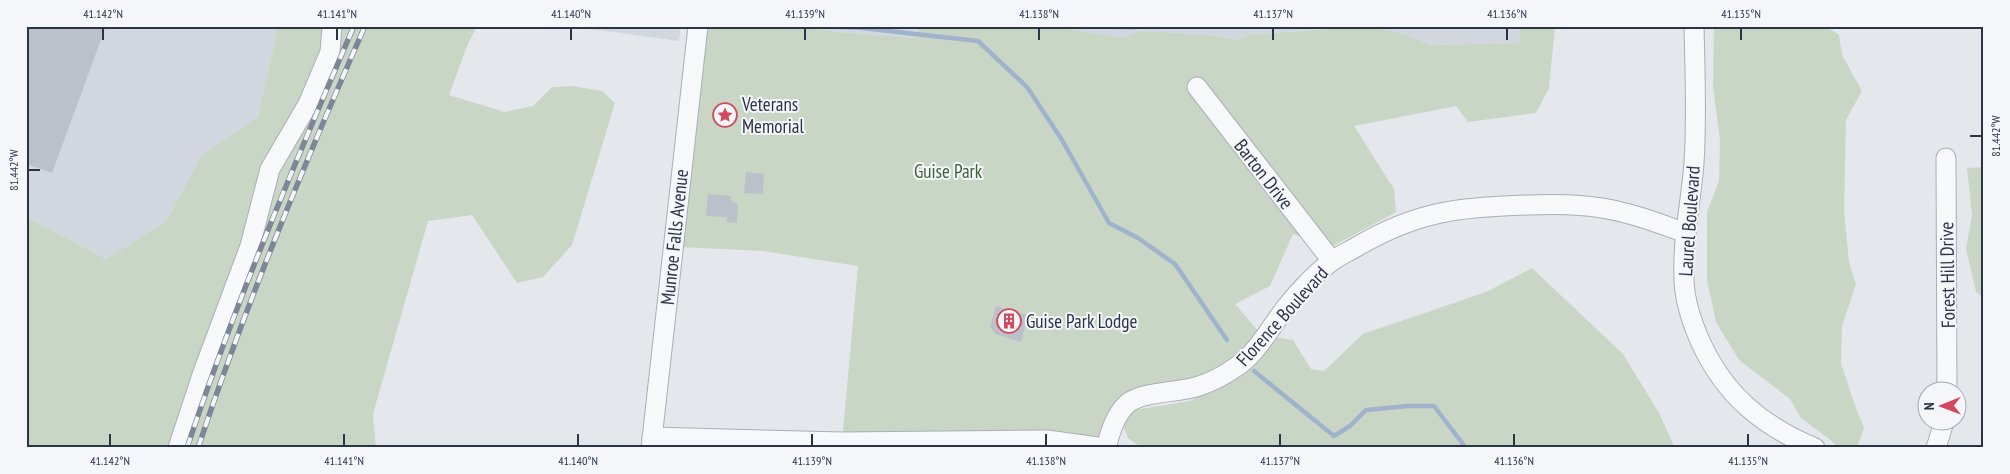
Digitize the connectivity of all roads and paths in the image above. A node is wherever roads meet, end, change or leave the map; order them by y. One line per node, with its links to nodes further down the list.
1 (332, 26): 11 (street)
2 (698, 26): 10 (street, Munroe Falls Avenue)
3 (1694, 26): 6 (street, Laurel Boulevard)
4 (1197, 87): 7 (street, Barton Drive)
5 (1946, 158): 8 (street, Forest Hill Drive)
6 (1686, 233): 7 (street, Florence Boulevard); 13 (street, Laurel Boulevard)
7 (1332, 261): 12 (street, Florence Boulevard)
8 (1947, 382)
9 (1941, 432): 14 (street)
10 (651, 442): 12 (street)
11 (178, 448)
12 (1105, 448)
13 (1815, 448)
14 (1936, 448)

